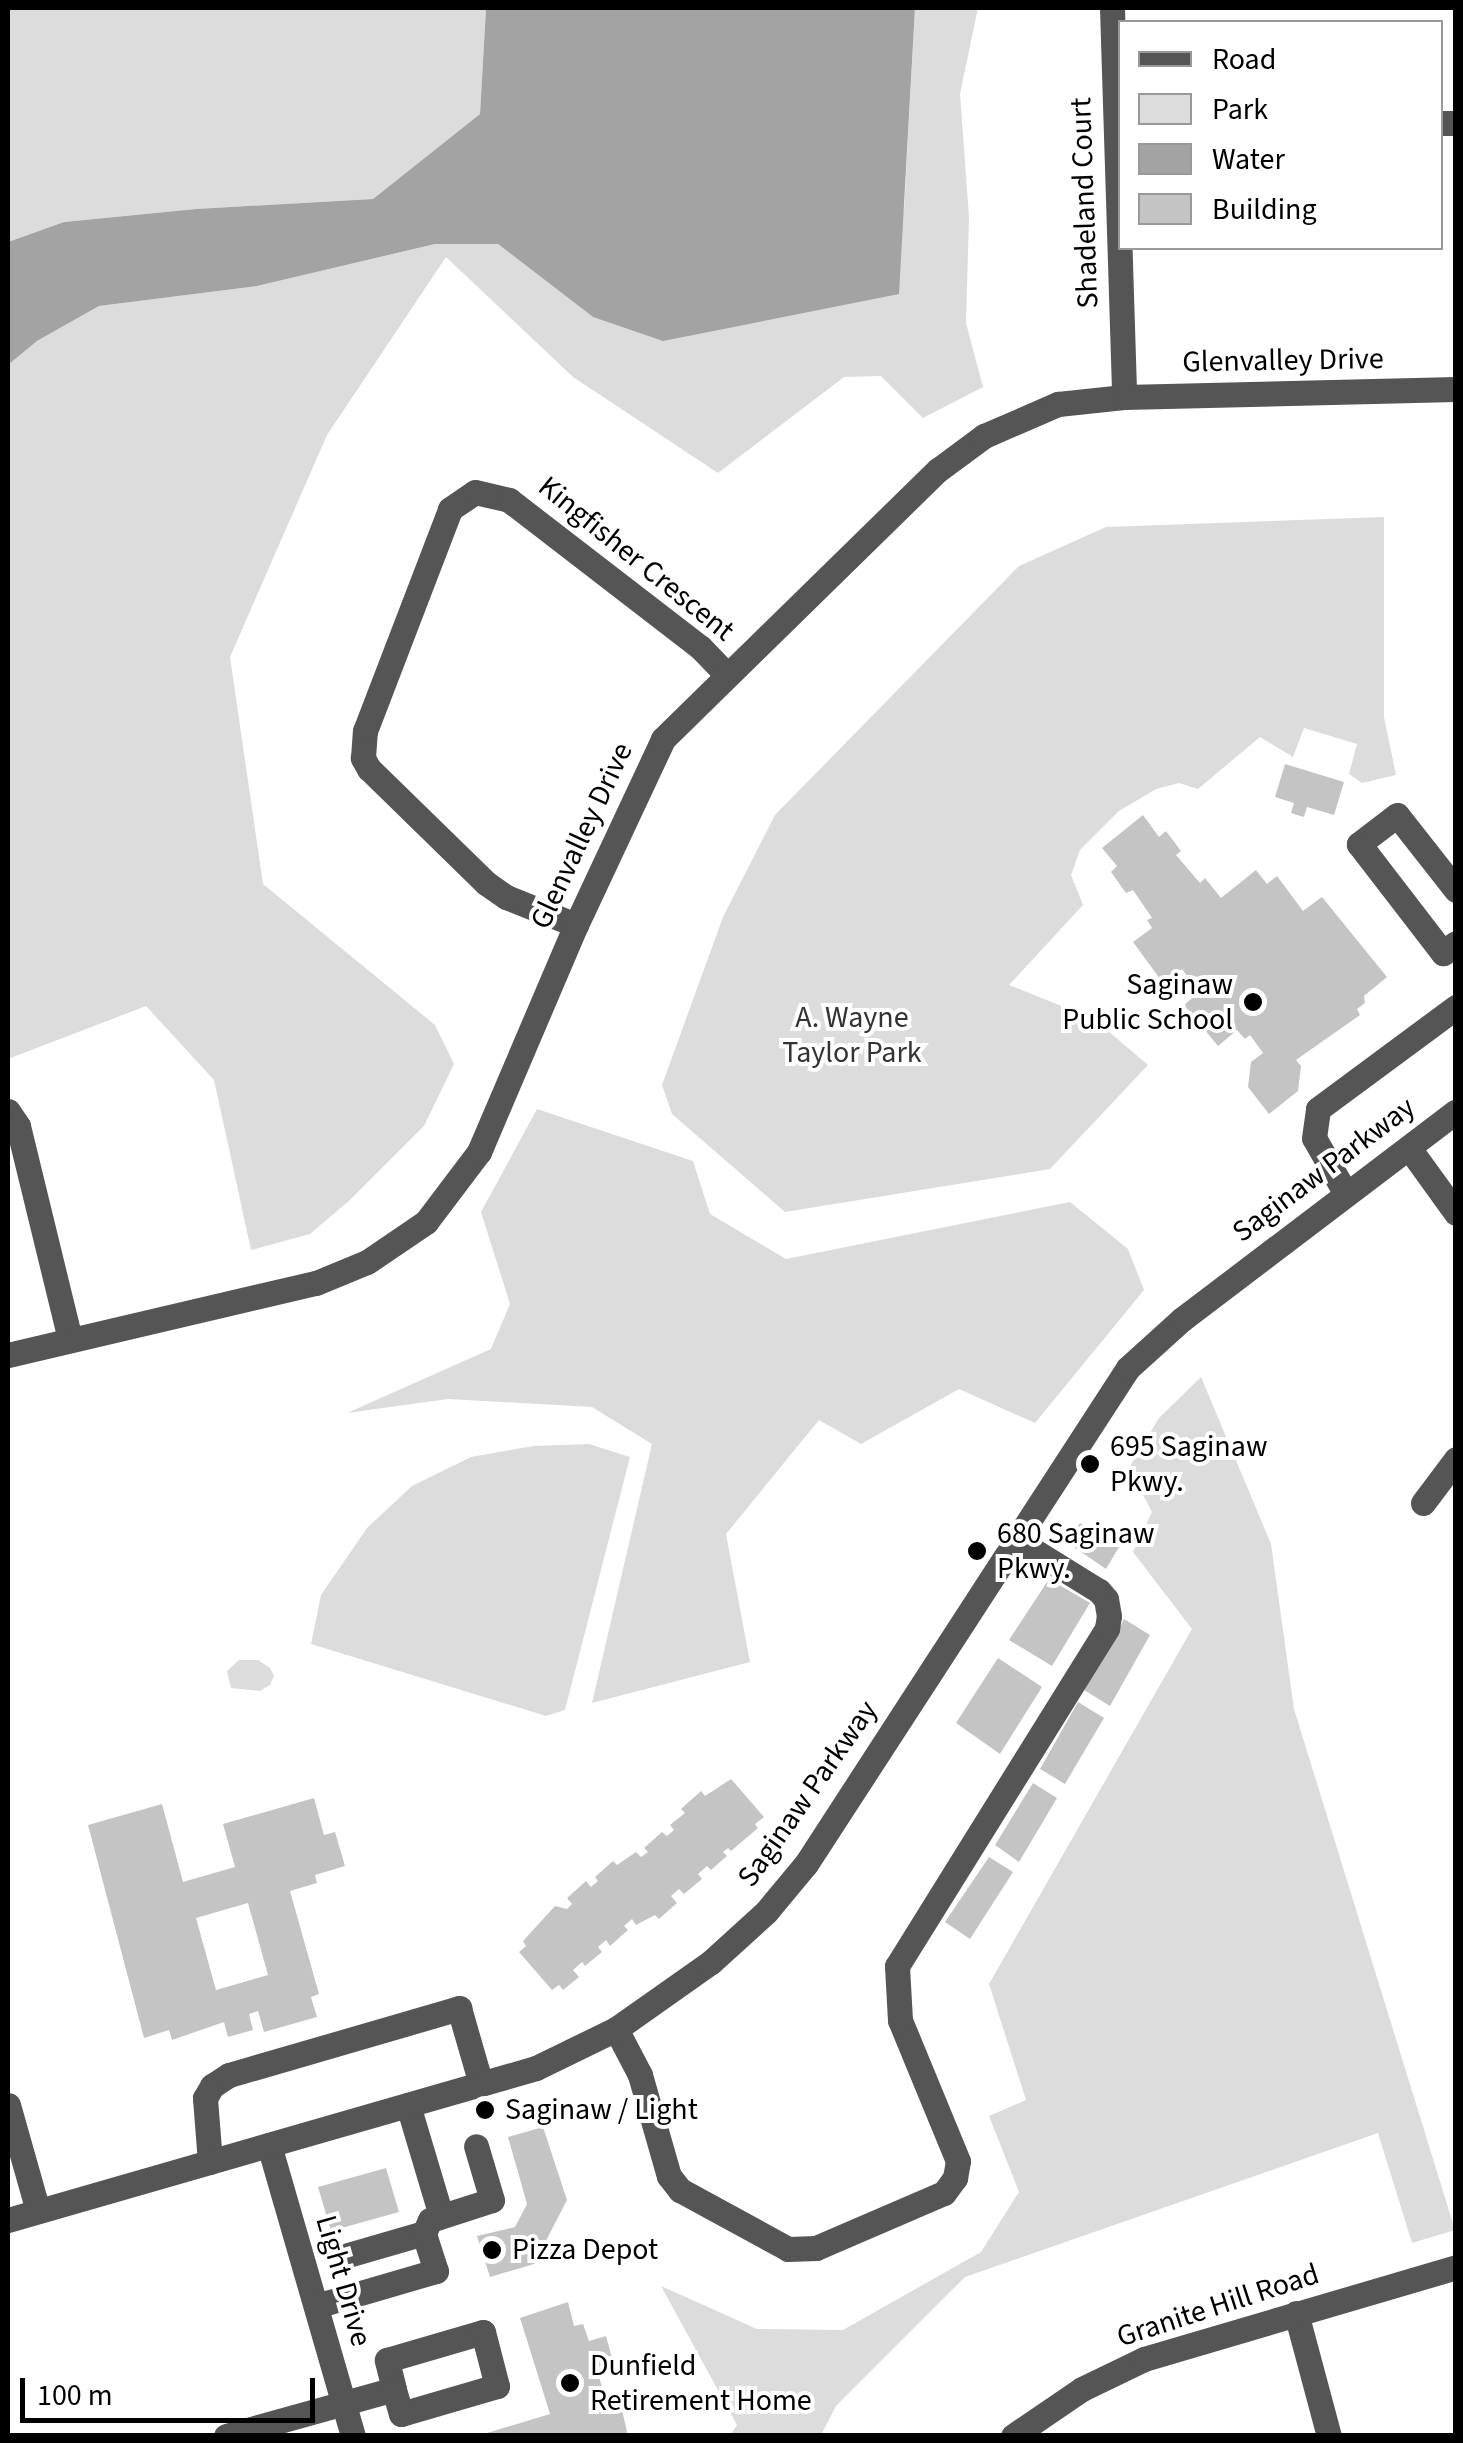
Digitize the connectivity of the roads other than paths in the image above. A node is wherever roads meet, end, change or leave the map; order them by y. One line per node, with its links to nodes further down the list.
1 (1112, 8): 2 (street, Shadeland Court)
2 (1118, 133)
3 (1121, 250): 5 (street, Shadeland Court)
4 (1456, 389): 5 (street, Glenvalley Drive)
5 (1124, 397): 6 (street, Glenvalley Drive)
6 (726, 674): 8 (street, Glenvalley Drive); 8 (street, Kingfisher Crescent)
7 (1456, 890): 9 (street)
8 (576, 925): 16 (street, Glenvalley Drive)
9 (1451, 956)
10 (1456, 1007): 14 (street)
11 (1456, 1111): 13 (street, Saginaw Parkway)
12 (8, 1112): 16 (street)
13 (1409, 1148): 14 (street, Saginaw Parkway); 15 (street)
14 (1346, 1194): 20 (street, Saginaw Parkway)
15 (1456, 1212)
16 (70, 1339): 17 (street, Glenvalley Drive)
17 (8, 1355)
18 (1456, 1459): 19 (street)
19 (1423, 1503)
20 (1015, 1538): 21 (street, Saginaw Parkway); 21 (street)
21 (616, 2029): 22 (street, Saginaw Parkway)
22 (481, 2084): 24 (street, Saginaw Parkway); 27 (street)
23 (8, 2105): 28 (street)
24 (408, 2105): 25 (street, Saginaw Parkway); 30 (street)
25 (269, 2145): 27 (street, Saginaw Parkway); 33 (street, Light Drive)
26 (476, 2146): 30 (street)
27 (210, 2162): 28 (street, Saginaw Parkway)
28 (38, 2211): 29 (street, Saginaw Parkway)
29 (8, 2220)
30 (433, 2224): 31 (street); 33 (street)
31 (348, 2255)
32 (1456, 2268): 34 (street, Granite Hill Road)
33 (316, 2306): 36 (street, Light Drive)
34 (1296, 2314): 40 (street, Granite Hill Road); 41 (street)
35 (394, 2388): 36 (street); 37 (street); 37 (street)
36 (344, 2402): 38 (street); 39 (street, Light Drive)
37 (405, 2425)
38 (226, 2436)
39 (353, 2436)
40 (1013, 2436)
41 (1329, 2436)

